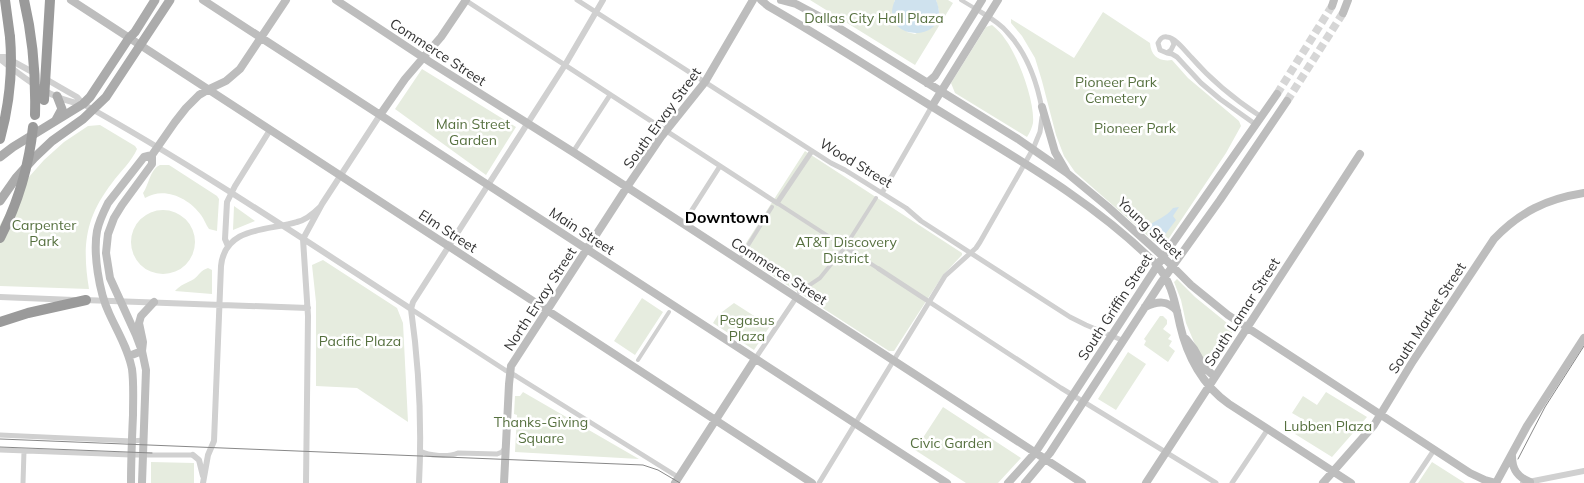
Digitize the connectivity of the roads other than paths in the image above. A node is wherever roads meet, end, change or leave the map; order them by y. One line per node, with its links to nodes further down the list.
1 (5, 0): 27 (highway)
2 (24, 0): 48 (highway, bridge)
3 (50, 0): 48 (highway, bridge)
4 (71, 0): 28 (main road, Elm Street)
5 (155, 0): 28 (main road)
6 (170, 0): 31 (main road)
7 (203, 0): 29 (main road, Main Street)
8 (286, 0): 29 (main road)
9 (336, 0): 34 (main road, Commerce Street)
10 (465, 0): 34 (main road); 35 (street)
11 (577, 0): 23 (street, Wood Street)
12 (603, 0): 23 (street)
13 (753, 0): 36 (main road, South Ervay Street)
14 (760, 0): 45 (main road, Young Street)
15 (781, 0): 26 (main road, Young Street)
16 (799, 0): 26 (main road)
17 (961, 0): 22 (street)
18 (982, 0): 22 (main road)
19 (998, 0): 25 (main road)
20 (1348, 0): 24 (main road)
21 (0, 5): 27 (highway)
22 (976, 9): 25 (street); 37 (main road)
23 (596, 12): 35 (street); 36 (street, Wood Street)
24 (1342, 13)
25 (988, 17): 39 (main road); 46 (street)
26 (826, 20): 37 (main road, Young Street)
27 (10, 37): 57 (highway, bridge)
28 (130, 38): 31 (main road, Elm Street); 44 (main road)
29 (261, 38): 38 (main road); 49 (main road, Main Street)
30 (1172, 39): 32 (street); 32 (street); 50 (street)
31 (141, 45): 38 (main road, Elm Street); 47 (main road)
32 (1167, 53): 53 (street)
33 (0, 58): 42 (street); 44 (street)
34 (423, 58): 49 (main road); 52 (main road, Commerce Street)
35 (565, 66): 41 (street); 52 (street)
36 (705, 82): 55 (main road, South Ervay Street); 61 (street, Wood Street)
37 (927, 83): 39 (main road, Young Street)
38 (209, 89): 54 (main road, Elm Street); 59 (main road)
39 (941, 92): 45 (main road); 60 (main road, Young Street)
40 (1277, 94): 50 (main road, South Griffin Street)
41 (610, 95): 55 (street); 62 (street)
42 (57, 96): 44 (street); 51 (main road)
43 (1287, 101): 56 (main road, South Griffin Street)
44 (83, 104): 47 (street); 51 (main road); 58 (main road)
45 (932, 106): 67 (main road, Young Street); 76 (street)
46 (1042, 107): 60 (street); 70 (main road)
47 (94, 110): 58 (main road); 59 (street)
48 (35, 115): 83 (highway, bridge)
49 (380, 115): 71 (street); 72 (main road, Main Street)
50 (1260, 116): 53 (main road, South Griffin Street); 56 (main road)
51 (55, 121): 65 (main road)
52 (527, 124): 62 (main road, Commerce Street); 72 (street)
53 (1255, 124): 66 (main road, South Griffin Street)
54 (270, 130): 71 (main road, Elm Street); 74 (street)
55 (666, 132): 68 (street); 73 (main road, South Ervay Street)
56 (1263, 137): 69 (main road, South Griffin Street)
57 (0, 139)
58 (47, 146): 78 (main road)
59 (158, 147): 64 (main road); 74 (street)
60 (1033, 149): 67 (street); 70 (main road, Young Street)
61 (812, 151): 76 (street, Wood Street); 80 (street)
62 (573, 152): 73 (main road, Commerce Street)
63 (1360, 154): 113 (main road, South Lamar Street)
64 (152, 155): 99 (main road); 100 (main road)
65 (0, 157)
66 (1228, 162): 69 (main road); 91 (main road, South Griffin Street)
67 (1025, 164): 89 (street); 92 (main road, Young Street)
68 (720, 166): 80 (street); 81 (street)
69 (1241, 170): 93 (main road, South Griffin Street)
70 (1067, 173): 91 (main road, Young Street)
71 (341, 176): 79 (street); 86 (main road, Elm Street)
72 (488, 186): 86 (street); 88 (main road, Main Street)
73 (627, 188): 81 (main road, Commerce Street); 88 (main road, South Ervay Street)
74 (231, 193): 82 (street); 85 (street)
75 (1584, 193): 128 (main road, South Market Street)
76 (882, 194): 89 (street, Wood Street)
77 (876, 198): 87 (street)
78 (0, 201)
79 (322, 204): 82 (street); 84 (street)
80 (775, 205): 87 (street); 90 (street)
81 (683, 224): 96 (main road, Commerce Street)
82 (281, 225): 84 (street); 85 (street)
83 (0, 238)
84 (303, 239): 105 (street); 106 (street)
85 (228, 246): 103 (street)
86 (449, 246): 106 (street); 107 (main road, Elm Street)
87 (844, 247): 94 (street); 96 (street)
88 (587, 249): 107 (main road, North Ervay Street); 120 (main road, Main Street)
89 (970, 253): 102 (street); 115 (street, Wood Street)
90 (742, 255)
91 (1163, 257): 92 (main road, South Griffin Street); 93 (main road, Young Street)
92 (1157, 265): 95 (main road, Young Street); 115 (main road, South Griffin Street)
93 (1173, 267): 95 (main road, South Griffin Street); 113 (main road, Young Street)
94 (879, 269): 102 (street)
95 (1166, 276): 104 (main road, South Griffin Street); 109 (main road)
96 (798, 295): 120 (street); 122 (main road, Commerce Street)
97 (0, 297): 98 (street)
98 (86, 300): 99 (street); 111 (highway)
99 (104, 301): 100 (street); 112 (main road)
100 (121, 301): 101 (street); 110 (main road)
101 (154, 302): 103 (street); 118 (main road)
102 (929, 302): 122 (street); 126 (street)
103 (220, 304): 105 (street); 150 (street)
104 (1145, 307): 109 (main road); 117 (main road, South Griffin Street)
105 (308, 308): 154 (street)
106 (412, 309): 123 (street); 139 (street)
107 (547, 311): 123 (main road, North Ervay Street); 129 (main road, Elm Street)
108 (669, 312): 121 (street)
109 (1178, 312): 114 (main road)
110 (129, 318): 112 (main road); 118 (main road)
111 (0, 322)
112 (115, 325): 119 (main road)
113 (1246, 328): 124 (main road, South Lamar Street); 128 (main road, Young Street)
114 (1183, 335): 124 (main road); 125 (main road)
115 (1111, 336): 117 (street, Wood Street); 126 (main road, South Griffin Street)
116 (1583, 339): 145 (main road)
117 (1124, 341): 127 (main road, South Griffin Street)
118 (142, 351): 119 (main road); 133 (main road)
119 (129, 356): 134 (main road)
120 (755, 359): 129 (main road); 130 (main road, Main Street)
121 (638, 360)
122 (893, 360): 130 (street); 141 (main road, Commerce Street)
123 (510, 373): 135 (main road, North Ervay Street); 149 (street)
124 (1215, 377): 125 (main road, South Lamar Street)
125 (1210, 386): 131 (main road); 140 (main road, South Lamar Street)
126 (1074, 396): 127 (street); 141 (main road, South Griffin Street)
127 (1084, 402): 140 (street); 146 (main road, South Griffin Street)
128 (1380, 415): 137 (main road, Young Street); 147 (main road, South Market Street)
129 (715, 421): 149 (main road); 157 (main road, Elm Street)
130 (855, 424): 158 (street); 159 (main road, Main Street)
131 (1268, 429): 147 (main road); 165 (street)
132 (0, 435): 134 (street)
133 (144, 440): 134 (street); 143 (main road)
134 (132, 441): 142 (main road)
135 (505, 448): 139 (street); 156 (main road, North Ervay Street)
136 (0, 450): 138 (street)
137 (1434, 450): 168 (street); 169 (main road, Young Street)
138 (24, 451): 142 (street); 151 (street)
139 (420, 451): 155 (street)
140 (1166, 452): 163 (main road, South Lamar Street); 164 (street)
141 (1035, 453): 146 (main road, Commerce Street); 160 (main road, South Griffin Street)
142 (131, 455): 143 (street); 152 (main road)
143 (143, 455): 144 (street); 153 (main road)
144 (193, 455): 150 (street)
145 (1512, 456): 169 (main road); 170 (main road)
146 (1045, 460): 161 (main road, South Griffin Street); 162 (main road, Commerce Street)
147 (1333, 471): 166 (main road, South Market Street); 167 (main road)
148 (1584, 471): 170 (street)
149 (676, 480)
150 (203, 481)
151 (23, 483)
152 (131, 483)
153 (142, 483)
154 (306, 483)
155 (419, 483)
156 (504, 483)
157 (812, 483)
158 (819, 483)
159 (947, 483)
160 (1008, 483)
161 (1025, 483)
162 (1082, 483)
163 (1146, 483)
164 (1216, 483)
165 (1232, 483)
166 (1323, 483)
167 (1350, 483)
168 (1412, 483)
169 (1496, 483)
170 (1526, 483)

